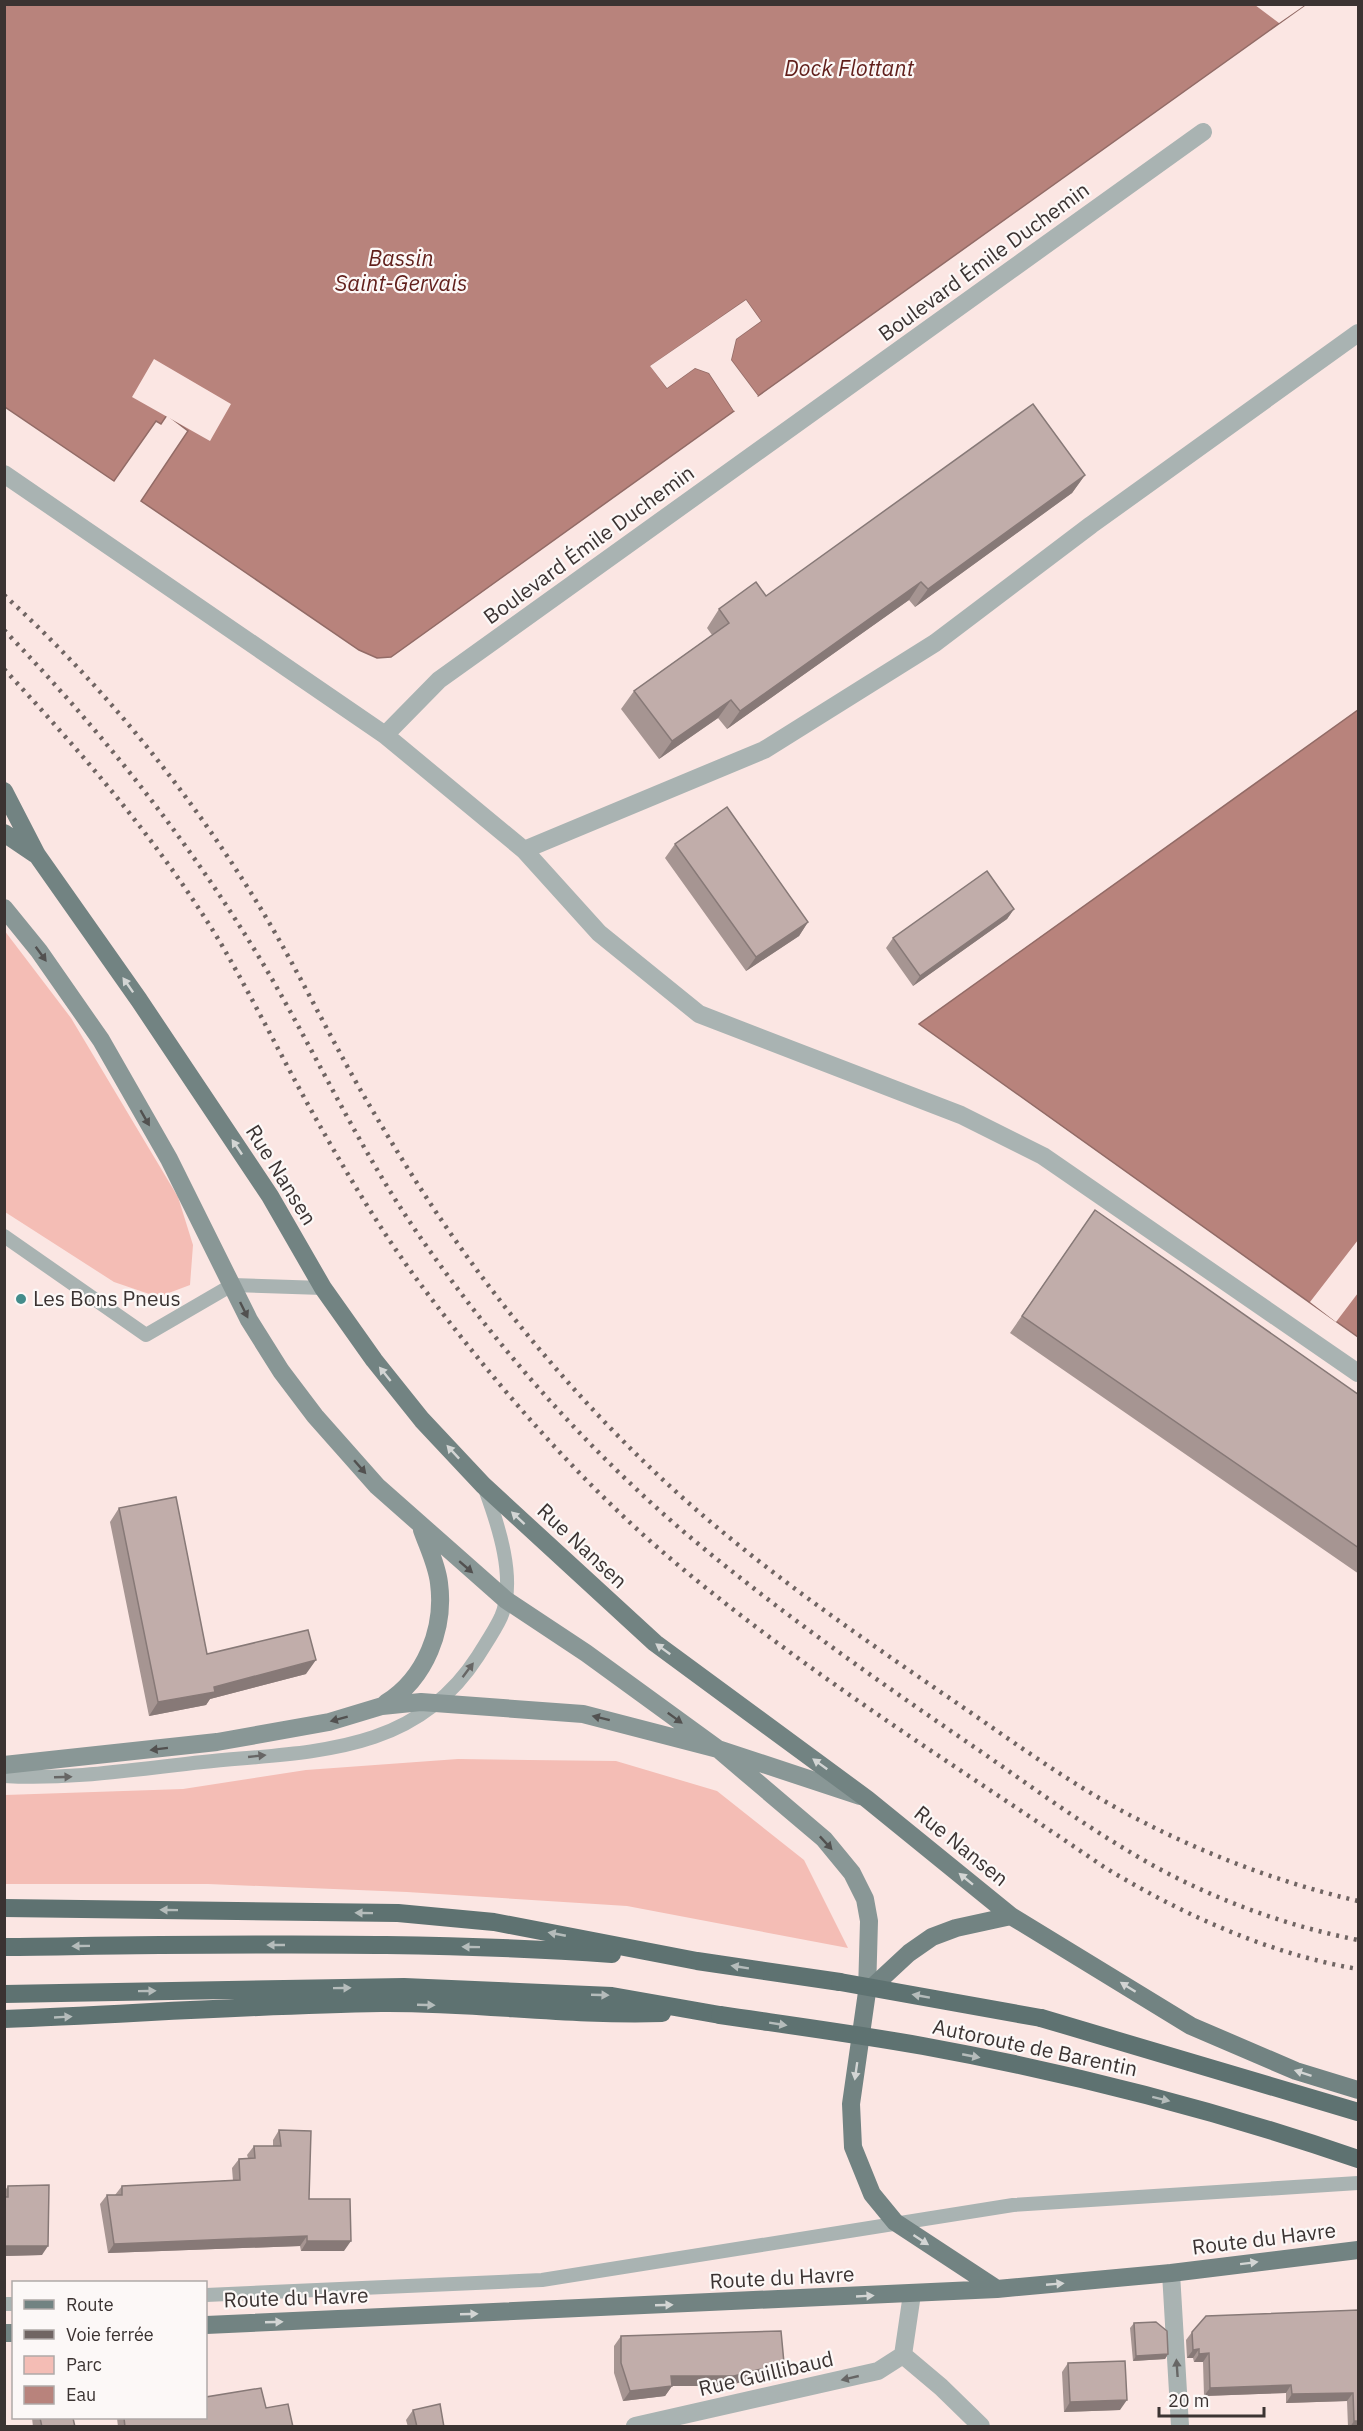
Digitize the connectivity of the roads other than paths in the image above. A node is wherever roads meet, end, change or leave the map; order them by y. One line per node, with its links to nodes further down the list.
1 (1203, 132): 4 (street, Boulevard Émile Duchemin)
2 (1359, 333): 7 (street)
3 (4, 474): 4 (street)
4 (385, 735): 7 (street)
5 (4, 790): 8 (main road, Rue Nansen)
6 (4, 833): 8 (main road)
7 (524, 850): 13 (street)
8 (37, 855): 12 (main road, Rue Nansen, one-way to 8)
9 (4, 908): 11 (main road, one-way to 11)
10 (4, 1236): 11 (lane)
11 (232, 1285): 12 (lane); 15 (main road, one-way to 15)
12 (323, 1288): 14 (main road, Rue Nansen, one-way to 12)
13 (1359, 1373)
14 (483, 1485): 16 (lane); 22 (main road, Rue Nansen, one-way to 14)
15 (422, 1528): 16 (main road, one-way to 16); 18 (main road)
16 (506, 1600): 17 (lane, one-way to 16); 19 (main road, one-way to 19)
17 (437, 1704): 18 (main road); 19 (main road, one-way to 17); 21 (lane, one-way to 17)
18 (382, 1706): 20 (main road, one-way to 20)
19 (718, 1749): 22 (main road); 27 (main road, one-way to 27)
20 (4, 1765)
21 (4, 1776)
22 (867, 1798): 24 (main road, Rue Nansen, one-way to 22)
23 (4, 1908): 26 (highway, one-way to 23)
24 (1011, 1916): 27 (main road); 31 (main road, Rue Nansen, one-way to 24)
25 (4, 1947): 26 (highway, one-way to 25)
26 (697, 1961): 32 (highway, Autoroute de Barentin, one-way to 26, bridge)
27 (867, 1992): 35 (main road, one-way to 35)
28 (4, 1994): 29 (highway, one-way to 29)
29 (695, 2011): 30 (highway, one-way to 29); 33 (highway, Autoroute de Barentin, one-way to 33, bridge)
30 (4, 2019)
31 (1359, 2090)
32 (1359, 2112)
33 (1359, 2159)
34 (1359, 2183): 35 (lane)
35 (894, 2222): 40 (main road, one-way to 40); 42 (lane)
36 (1359, 2250): 37 (main road, Route du Havre)
37 (1315, 2256): 38 (main road); 39 (main road, Route du Havre, one-way to 37)
38 (1359, 2260)
39 (1170, 2273): 40 (main road, Route du Havre, one-way to 39); 47 (street, one-way to 39)
40 (997, 2289): 41 (main road, Route du Havre)
41 (912, 2294): 43 (main road, Route du Havre, one-way to 41); 44 (street)
42 (207, 2295)
43 (207, 2325)
44 (903, 2355): 45 (street, Rue Guillibaud, one-way to 45); 46 (street)
45 (635, 2427)
46 (981, 2427)
47 (1180, 2427)

